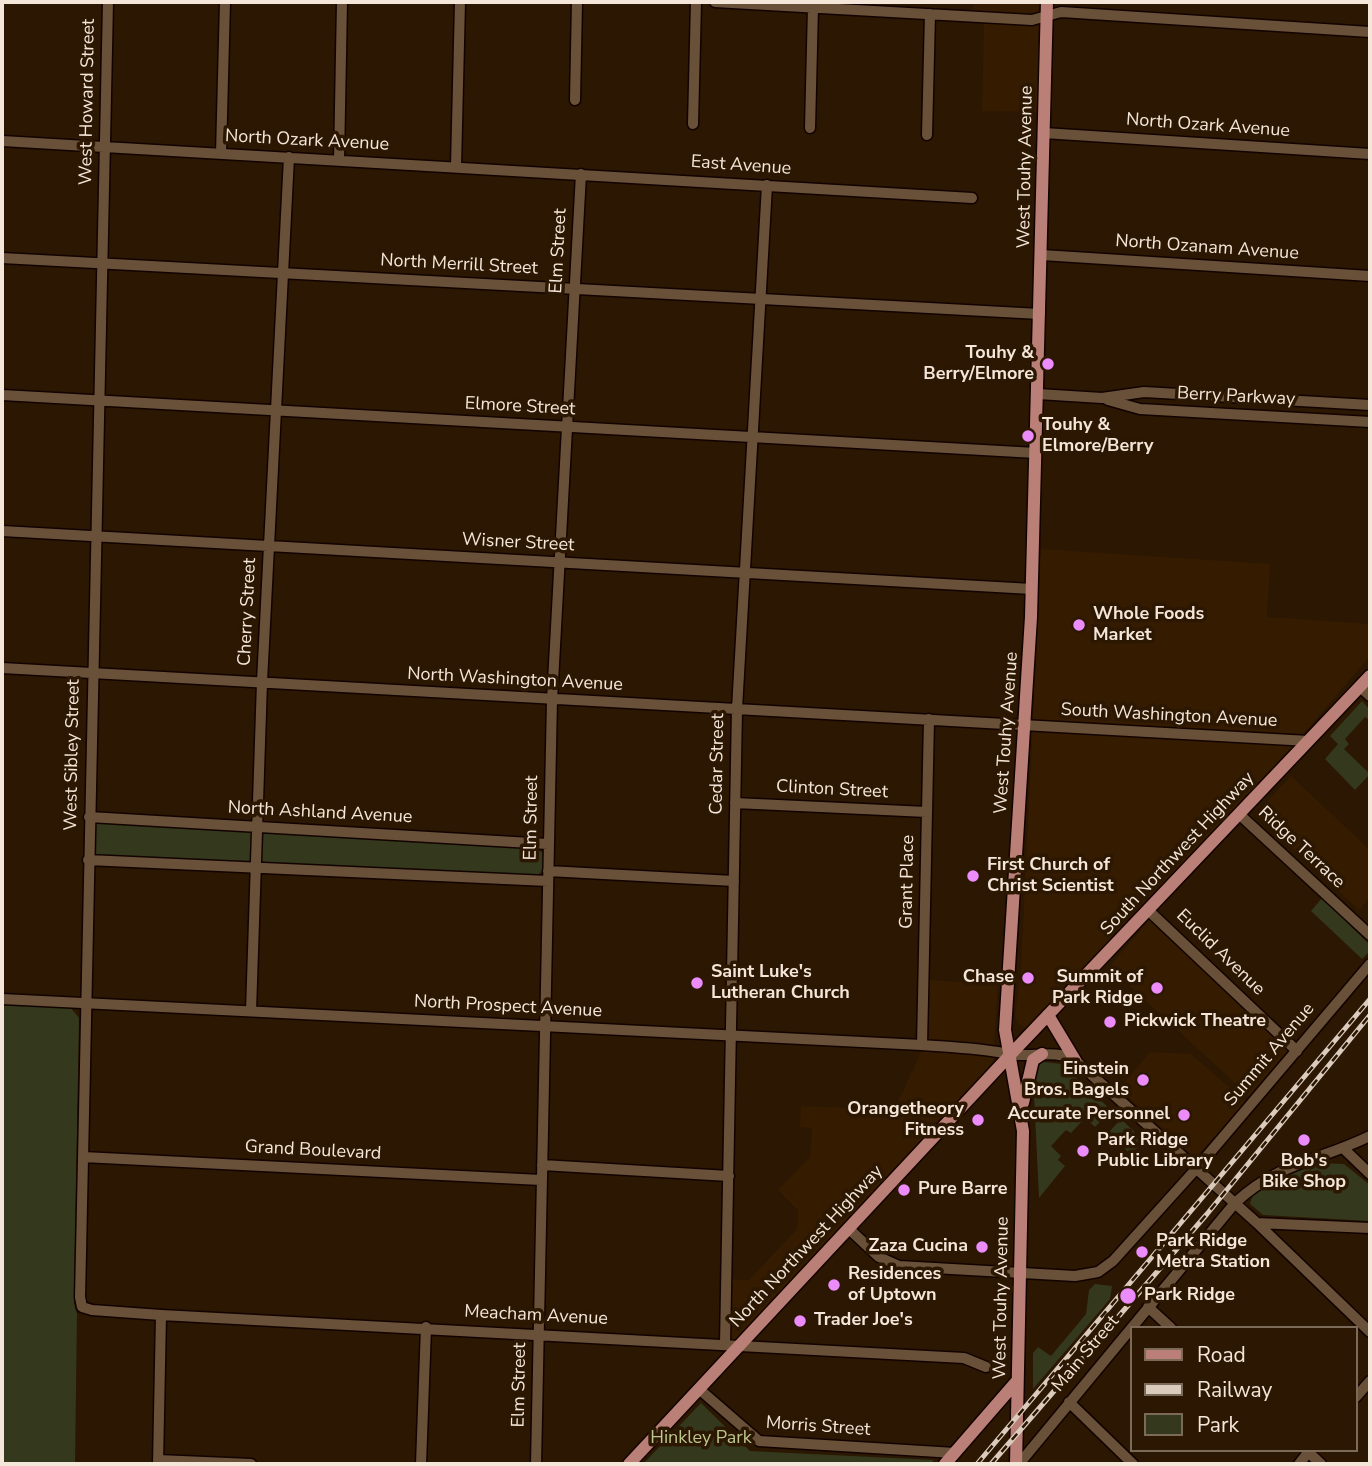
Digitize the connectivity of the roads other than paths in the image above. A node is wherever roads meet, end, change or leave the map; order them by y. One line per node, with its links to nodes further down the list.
1 (108, 2): 19 (street, West Howard Street)
2 (225, 2): 20 (street)
3 (342, 2): 23 (street)
4 (460, 2): 24 (street)
5 (577, 2): 13 (street)
6 (696, 2): 14 (street)
7 (715, 2): 9 (street)
8 (1047, 2): 11 (main road, West Touhy Avenue)
9 (813, 8): 10 (street); 15 (street)
10 (930, 14): 11 (street); 17 (street)
11 (1046, 16): 12 (street); 16 (main road, West Touhy Avenue)
12 (1370, 32)
13 (575, 100)
14 (693, 124)
15 (810, 128)
16 (1044, 133): 21 (street, North Ozark Avenue); 30 (main road, West Touhy Avenue)
17 (927, 135)
18 (2, 141): 19 (street)
19 (104, 147): 20 (street, North Ozark Avenue); 29 (street, West Howard Street)
20 (221, 154): 22 (street, North Ozark Avenue)
21 (1370, 154)
22 (289, 157): 23 (street, North Ozark Avenue); 33 (street, Cherry Street)
23 (338, 160): 24 (street, North Ozark Avenue)
24 (456, 166): 25 (street, North Ozark Avenue)
25 (507, 169): 26 (street, East Avenue)
26 (581, 174): 27 (street, East Avenue); 35 (street, Elm Street)
27 (766, 185): 28 (street, East Avenue); 36 (street, Cedar Street)
28 (972, 198)
29 (103, 203): 32 (street, West Sibley Street)
30 (1042, 255): 34 (street, North Ozanam Avenue); 37 (main road, West Touhy Avenue)
31 (2, 258): 32 (street, North Merrill Street)
32 (102, 264): 33 (street, North Merrill Street); 41 (street, West Sibley Street)
33 (282, 272): 35 (street, North Merrill Street); 43 (street, Cherry Street)
34 (1370, 276)
35 (574, 289): 36 (street, North Merrill Street); 45 (street, Elm Street)
36 (760, 299): 37 (street, North Merrill Street); 46 (street, Cedar Street)
37 (1040, 314): 38 (main road, West Touhy Avenue)
38 (1038, 394): 40 (street, Berry Parkway); 47 (main road, West Touhy Avenue)
39 (2, 396): 41 (street, Elmore Street)
40 (1102, 398): 42 (street, Berry Parkway); 44 (street, Berry Parkway)
41 (99, 401): 43 (street, Elmore Street); 49 (street, West Sibley Street)
42 (1370, 405)
43 (274, 411): 45 (street, Elmore Street); 50 (street, Cherry Street)
44 (1370, 422)
45 (567, 427): 46 (street, Elmore Street); 51 (street, Elm Street)
46 (752, 437): 47 (street, Elmore Street); 52 (street, Cedar Street)
47 (1036, 453): 53 (main road, West Touhy Avenue)
48 (2, 531): 49 (street, Wisner Street)
49 (96, 536): 50 (street, Wisner Street); 55 (street, West Sibley Street)
50 (268, 547): 51 (street, Wisner Street); 57 (street, Cherry Street)
51 (559, 563): 52 (street, Wisner Street); 59 (street, Elm Street)
52 (745, 573): 53 (street, Wisner Street); 60 (street, Cedar Street)
53 (1032, 589): 62 (main road, West Touhy Avenue)
54 (2, 668): 55 (street, North Washington Avenue)
55 (93, 673): 57 (street, North Washington Avenue); 67 (street, West Sibley Street)
56 (1370, 676): 58 (main road, South Northwest Highway)
57 (262, 682): 59 (street, North Washington Avenue); 68 (street, Cherry Street)
58 (1365, 692): 63 (main road, South Northwest Highway)
59 (552, 699): 60 (street, North Washington Avenue); 69 (street, Elm Street)
60 (737, 709): 61 (street, North Washington Avenue); 64 (street, Cedar Street)
61 (929, 719): 62 (street, North Washington Avenue); 65 (street, Grant Place)
62 (1026, 725): 63 (street, South Washington Avenue); 85 (main road, West Touhy Avenue)
63 (1309, 741): 66 (main road, South Northwest Highway)
64 (735, 803): 65 (street, Clinton Street); 73 (street, Cedar Street)
65 (928, 812): 83 (street, Grant Place)
66 (1240, 815): 74 (main road, South Northwest Highway); 75 (street, Ridge Terrace)
67 (89, 817): 68 (street, North Ashland Avenue); 70 (street, West Sibley Street)
68 (257, 827): 69 (street, North Ashland Avenue); 71 (street, Cherry Street)
69 (548, 844): 72 (street, Elm Street)
70 (88, 860): 71 (street); 78 (street, West Sibley Street)
71 (256, 867): 72 (street); 79 (street, Cherry Street)
72 (548, 876): 73 (street); 81 (street, Elm Street)
73 (734, 881): 82 (street, Cedar Street)
74 (1149, 911): 80 (main road, South Northwest Highway); 84 (street, Euclid Avenue)
75 (1370, 935)
76 (1370, 964): 84 (street, Summit Avenue)
77 (2, 999): 78 (street, North Prospect Avenue)
78 (85, 1003): 79 (street, North Prospect Avenue); 91 (street, West Sibley Street)
79 (251, 1010): 81 (street, North Prospect Avenue)
80 (1048, 1015): 85 (main road, South Northwest Highway); 87 (main road)
81 (544, 1027): 82 (street, North Prospect Avenue); 92 (street, Elm Street)
82 (731, 1037): 83 (street, North Prospect Avenue); 95 (street, Cedar Street)
83 (922, 1045): 85 (street, North Prospect Avenue)
84 (1297, 1051): 93 (street, Summit Avenue)
85 (1011, 1054): 86 (street, North Prospect Avenue); 88 (main road, West Touhy Avenue); 99 (main road, North Northwest Highway)
86 (1042, 1054): 87 (street, North Prospect Avenue); 88 (main road)
87 (1075, 1060): 93 (street)
88 (1021, 1111): 101 (main road, West Touhy Avenue)
89 (1370, 1136): 90 (street, Main Street)
90 (1344, 1149): 94 (street); 97 (street, Main Street)
91 (83, 1157): 96 (street, Grand Boulevard); 102 (street, West Sibley Street)
92 (541, 1165): 95 (street); 96 (street, Elm Street)
93 (1196, 1169): 97 (street); 101 (street, Summit Avenue)
94 (1370, 1174)
95 (729, 1177): 111 (street, Cedar Street)
96 (541, 1180): 110 (street, Elm Street)
97 (1235, 1203): 98 (street); 103 (street, Main Street)
98 (1257, 1223): 100 (street); 109 (street)
99 (848, 1228): 101 (street, Summit Avenue); 112 (main road, North Northwest Highway)
100 (1370, 1228)
101 (1020, 1273): 114 (main road, West Touhy Avenue)
102 (82, 1307): 104 (street, Meacham Avenue)
103 (1149, 1307): 105 (street, Main Street); 106 (street)
104 (161, 1315): 107 (street, Meacham Avenue); 120 (street)
105 (1133, 1326)
106 (1169, 1326)
107 (426, 1327): 110 (street, Meacham Avenue); 122 (street)
108 (1130, 1330): 118 (street, Main Street)
109 (1370, 1332)
110 (538, 1334): 111 (street, Meacham Avenue); 123 (street, Elm Street)
111 (725, 1344): 112 (street, Meacham Avenue)
112 (740, 1345): 113 (street, Meacham Avenue); 116 (main road, North Northwest Highway)
113 (986, 1367)
114 (1017, 1381): 119 (main road); 126 (main road, West Touhy Avenue)
115 (1370, 1381): 117 (street)
116 (699, 1389): 119 (street, Morris Street); 124 (main road, North Northwest Highway)
117 (1358, 1395)
118 (1069, 1402): 126 (street, Main Street); 127 (street)
119 (955, 1453): 125 (main road)
120 (158, 1462): 121 (street)
121 (251, 1464)
122 (421, 1464)
123 (536, 1464)
124 (629, 1464)
125 (945, 1464)
126 (1018, 1464)
127 (1133, 1464)

